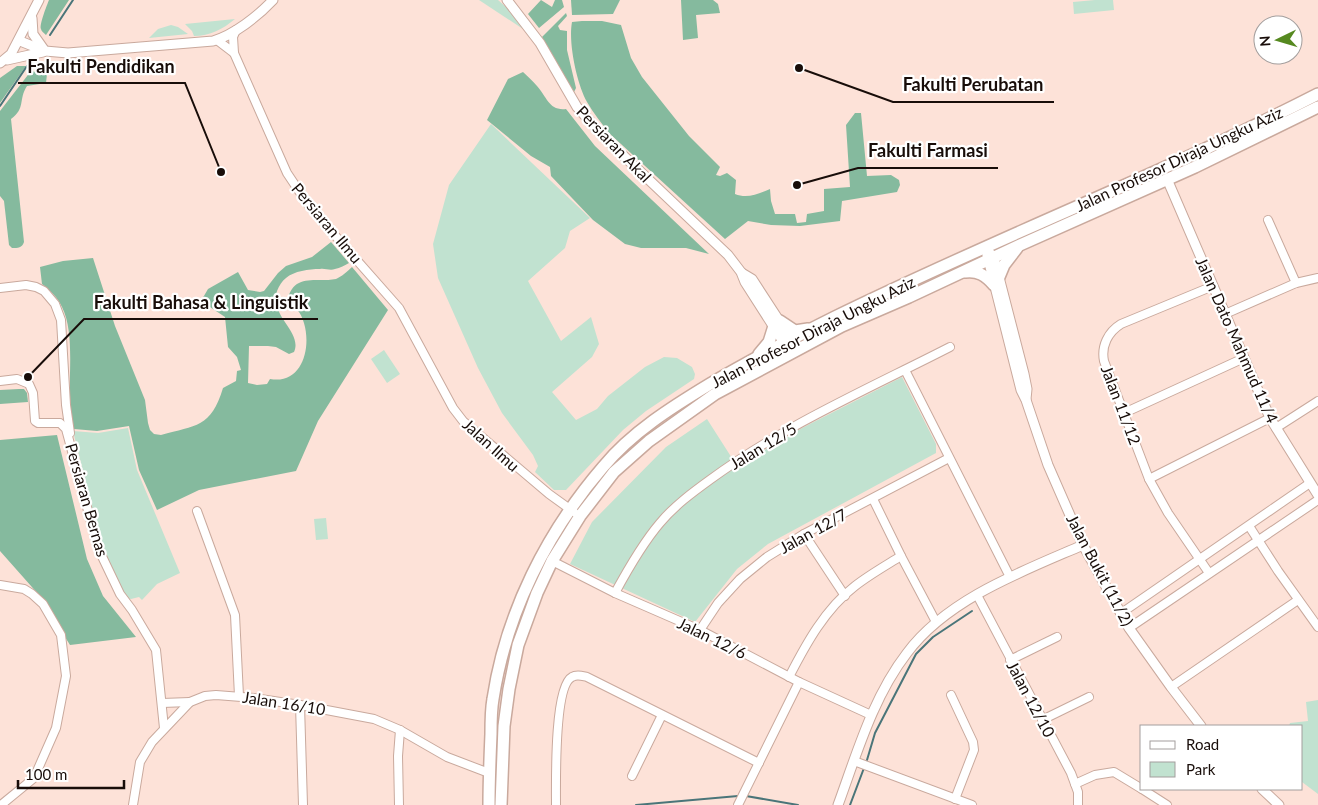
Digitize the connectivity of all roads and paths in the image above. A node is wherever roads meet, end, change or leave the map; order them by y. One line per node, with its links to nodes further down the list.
1 (39, 0): 4 (street)
2 (273, 0): 5 (street)
3 (507, 0): 26 (street, Persiaran Akal)
4 (32, 18): 7 (street); 8 (street)
5 (236, 30): 6 (street); 9 (street, Persiaran Ilmu)
6 (217, 40): 8 (street); 9 (street, Persiaran Ilmu)
7 (20, 41): 8 (street); 10 (street)
8 (45, 51): 10 (street)
9 (234, 54): 24 (street, Persiaran Ilmu)
10 (2, 62)
11 (1318, 94): 16 (main road, Jalan Profesor Diraja Ungku Aziz)
12 (1318, 107): 13 (main road, Jalan Profesor Diraja Ungku Aziz)
13 (1167, 179): 15 (main road, Jalan Profesor Diraja Ungku Aziz); 22 (street, Jalan Dato Mahmud 11/4)
14 (1268, 220): 21 (street)
15 (1020, 245): 17 (main road, Jalan Profesor Diraja Ungku Aziz); 20 (main road)
16 (987, 247): 17 (street, Jalan Bukit (11/2)); 27 (main road, Jalan Profesor Diraja Ungku Aziz)
17 (991, 259): 18 (main road, Jalan Profesor Diraja Ungku Aziz); 20 (street, Jalan Bukit (11/2))
18 (959, 273): 20 (main road); 28 (main road, Jalan Profesor Diraja Ungku Aziz)
19 (1318, 278): 21 (street)
20 (996, 281): 55 (street, Jalan Bukit (11/2))
21 (1296, 283): 25 (street)
22 (1213, 286): 25 (street, Jalan Dato Mahmud 11/4); 38 (street, Jalan 11/12)
23 (0, 288): 37 (street)
24 (394, 303): 49 (street, Jalan Ilmu)
25 (1225, 314): 32 (street, Jalan Dato Mahmud 11/4)
26 (777, 323): 27 (main road); 29 (street, Persiaran Akal); 31 (main road)
27 (813, 328): 29 (main road, Jalan Profesor Diraja Ungku Aziz)
28 (824, 335): 29 (main road); 34 (main road, Jalan Profesor Diraja Ungku Aziz)
29 (788, 342): 31 (main road, Jalan Profesor Diraja Ungku Aziz); 34 (main road)
30 (950, 347): 33 (street, Jalan 12/5)
31 (756, 357): 49 (main road, Jalan Profesor Diraja Ungku Aziz)
32 (1244, 358): 38 (street); 39 (street, Jalan Dato Mahmud 11/4)
33 (905, 370): 43 (street); 62 (street, Jalan 12/5)
34 (742, 377): 51 (main road, Jalan Profesor Diraja Ungku Aziz)
35 (0, 380): 40 (street, Persiaran Bernas)
36 (1318, 401): 41 (street)
37 (66, 405): 40 (street); 42 (street)
38 (1124, 413): 44 (street, Jalan 11/12)
39 (1270, 418): 41 (street, Jalan Dato Mahmud 11/4); 44 (street)
40 (52, 422): 42 (street, Persiaran Bernas)
41 (1276, 428): 45 (street, Jalan Dato Mahmud 11/4)
42 (69, 437): 79 (street, Persiaran Bernas)
43 (949, 458): 47 (street, Jalan 12/7); 60 (street)
44 (1149, 479): 57 (street, Jalan 11/12)
45 (1310, 484): 46 (street, Jalan Dato Mahmud 11/4); 52 (street)
46 (1318, 495)
47 (873, 499): 53 (street, Jalan 12/7); 56 (street)
48 (1318, 500): 54 (street)
49 (570, 509): 51 (street, Jalan Ilmu); 91 (main road, Jalan Profesor Diraja Ungku Aziz)
50 (197, 511): 77 (street)
51 (580, 516): 58 (main road, Jalan Profesor Diraja Ungku Aziz)
52 (1249, 526): 54 (street); 57 (street)
53 (804, 534): 64 (street); 70 (street, Jalan 12/7)
54 (1258, 540): 59 (street); 65 (street)
55 (1083, 545): 60 (street); 66 (street, Jalan Bukit (11/2))
56 (901, 556): 64 (street); 67 (street)
57 (1200, 560): 59 (street, Jalan 11/12); 66 (street)
58 (552, 561): 62 (street, Jalan 12/6); 103 (main road, Jalan Profesor Diraja Ungku Aziz)
59 (1209, 573): 69 (street)
60 (1010, 577): 63 (street)
61 (0, 585): 98 (street)
62 (615, 593): 70 (street, Jalan 12/6)
63 (978, 595): 67 (street); 72 (street, Jalan 12/10)
64 (845, 596): 73 (street)
65 (1298, 600): 68 (street); 75 (street)
66 (1120, 614): 69 (street, Jalan Bukit (11/2))
67 (936, 622): 83 (street)
68 (1318, 627)
69 (1129, 628): 75 (street, Jalan Bukit (11/2))
70 (700, 630): 73 (street, Jalan 12/6)
71 (1057, 637): 72 (street)
72 (1010, 660): 85 (street, Jalan 12/10)
73 (790, 677): 74 (street, Jalan 12/6)
74 (798, 682): 83 (street, Jalan 12/6); 90 (street)
75 (1170, 687): 86 (street, Jalan Bukit (11/2))
76 (952, 695): 97 (street)
77 (239, 696): 80 (street, Jalan 16/10); 81 (street, Jalan 16/10)
78 (1089, 697): 85 (street)
79 (162, 702): 80 (street); 84 (street); 87 (street, Persiaran Bernas)
80 (190, 702): 84 (street, Jalan 16/10)
81 (300, 705): 88 (street, Jalan 16/10); 100 (street)
82 (662, 715): 90 (street); 92 (street); 104 (street)
83 (872, 715): 89 (street)
84 (175, 716): 87 (street, Jalan 16/10)
85 (1042, 720): 93 (street, Jalan 12/10)
86 (1200, 725)
87 (164, 728): 99 (street, Jalan 16/10)
88 (400, 730): 91 (street, Jalan 16/10); 101 (street)
89 (854, 761): 97 (street); 106 (street)
90 (759, 763): 105 (street)
91 (489, 774): 102 (main road, Jalan Profesor Diraja Ungku Aziz)
92 (632, 776)
93 (1075, 784): 94 (street); 108 (street, Jalan 12/10)
94 (1140, 788)
95 (1144, 790): 109 (street)
96 (1263, 790): 110 (street)
97 (955, 799): 107 (street)
98 (1, 805)
99 (133, 805)
100 (302, 805)
101 (400, 805)
102 (489, 805)
103 (501, 805)
104 (556, 805)
105 (738, 805)
106 (838, 805)
107 (972, 805)
108 (1078, 805)
109 (1166, 805)
110 (1279, 805)

